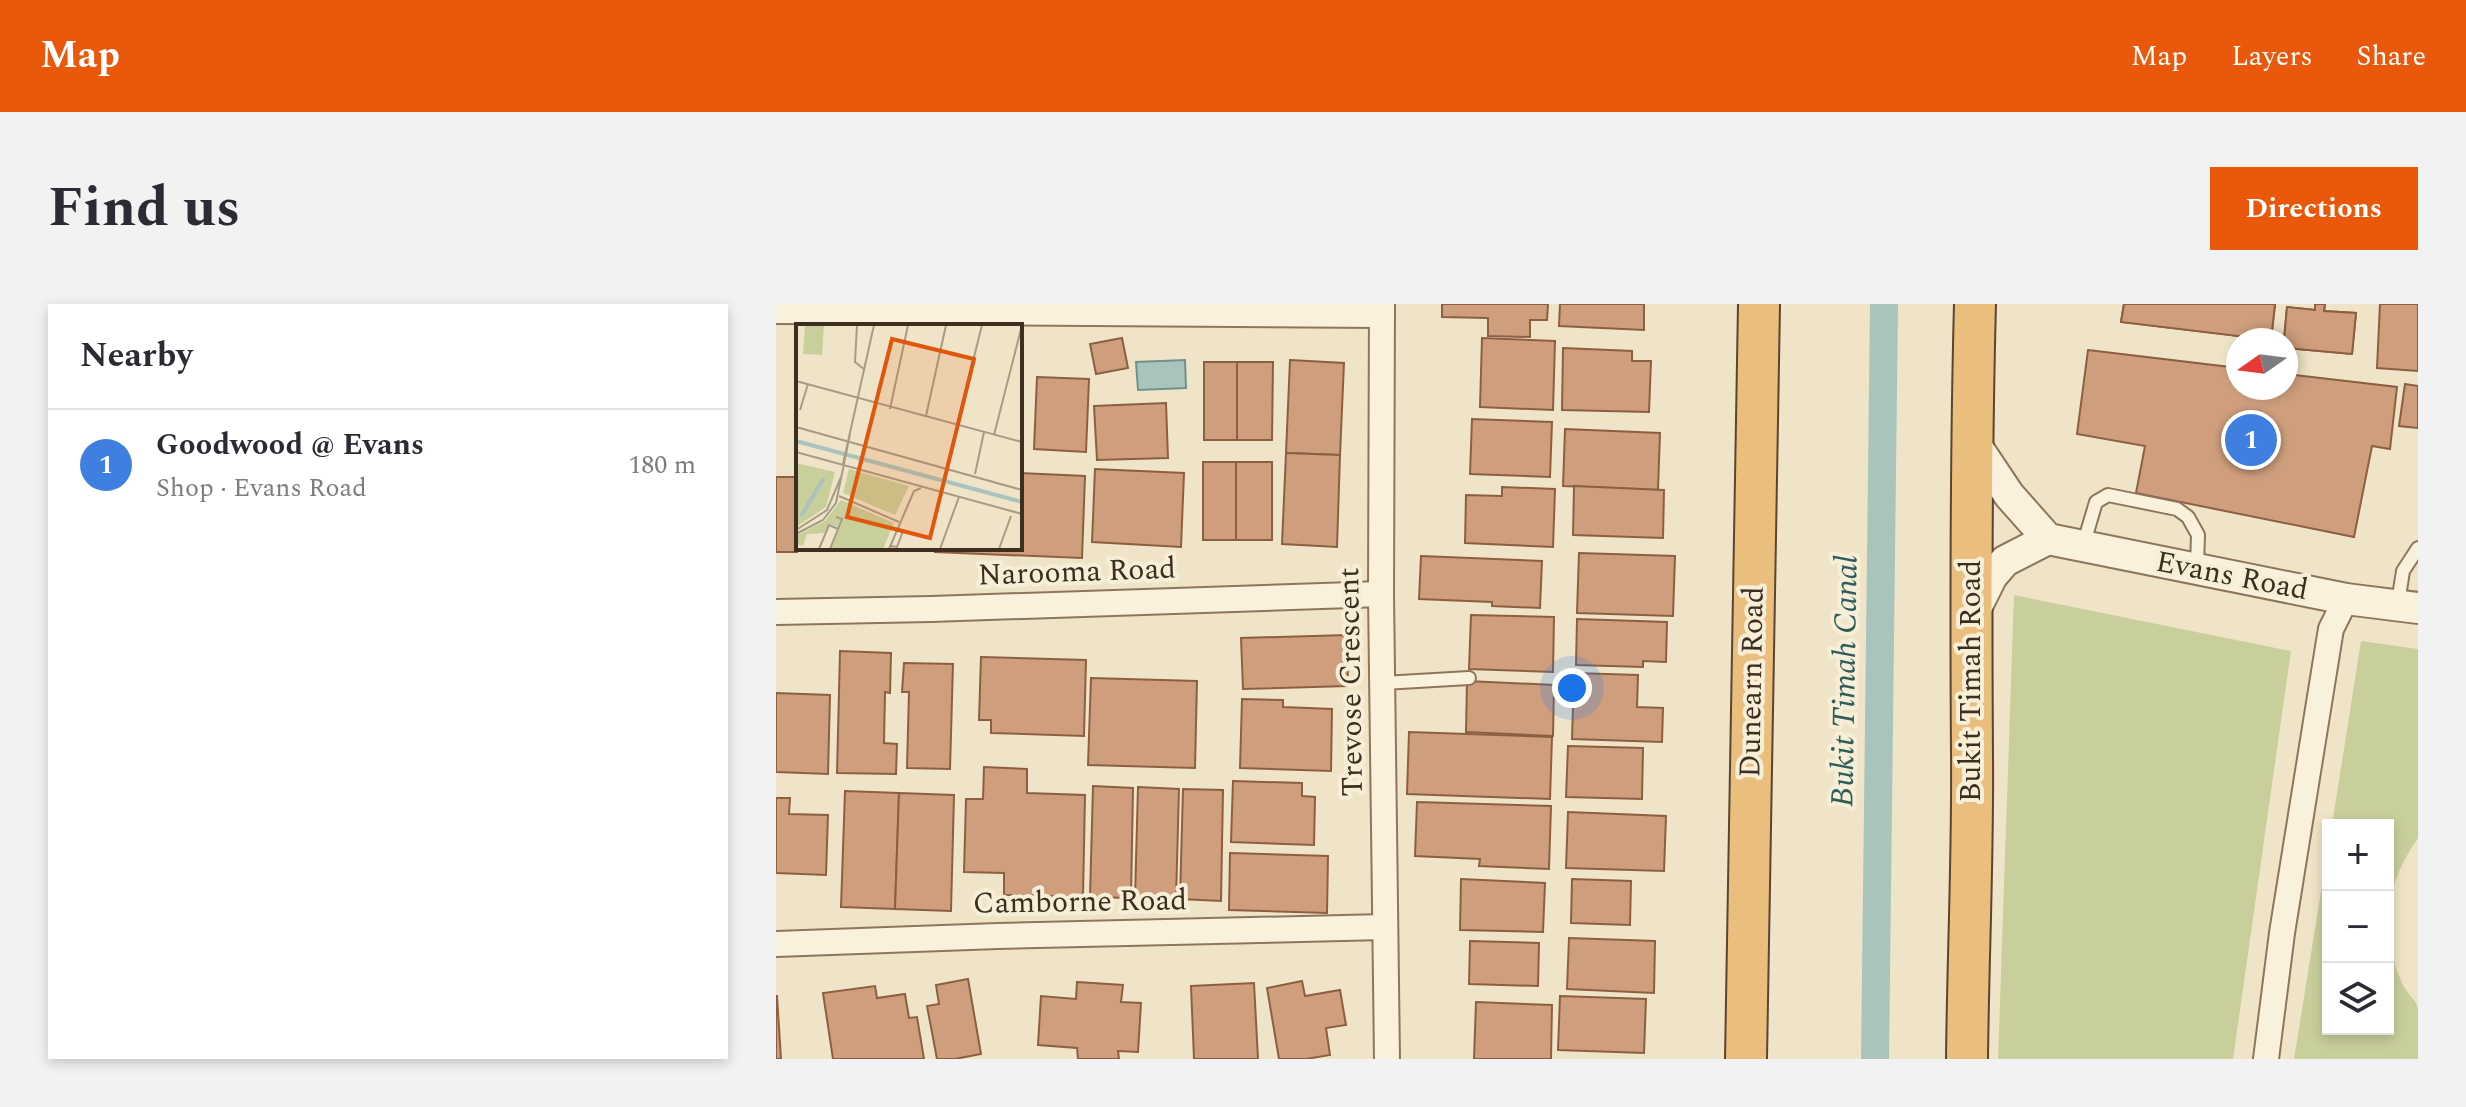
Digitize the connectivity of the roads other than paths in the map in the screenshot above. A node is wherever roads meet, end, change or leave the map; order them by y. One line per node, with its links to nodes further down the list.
1 (1759, 304): 20 (highway, Dunearn Road)
2 (1975, 304): 5 (highway, Bukit Timah Road)
3 (1382, 309): 4 (street); 10 (street, Trevose Crescent)
4 (776, 311)
5 (1971, 438): 6 (street); 14 (highway, Bukit Timah Road)
6 (2048, 539): 7 (street, Evans Road); 14 (street)
7 (2083, 546): 9 (street, Evans Road); 9 (lane)
8 (2418, 548): 12 (lane)
9 (2197, 569): 11 (street, Evans Road)
10 (1381, 594): 13 (street, Narooma Road); 16 (street, Trevose Crescent)
11 (2346, 599): 12 (street, Evans Road); 22 (street)
12 (2408, 606)
13 (776, 612)
14 (1970, 621): 21 (highway, Bukit Timah Road)
15 (1469, 678): 16 (lane)
16 (1383, 683): 17 (street, Trevose Crescent)
17 (1385, 927): 18 (street, Camborne Road); 19 (street, Trevose Crescent)
18 (776, 944)
19 (1387, 1059)
20 (1746, 1059)
21 (1967, 1059)
22 (2266, 1059)

